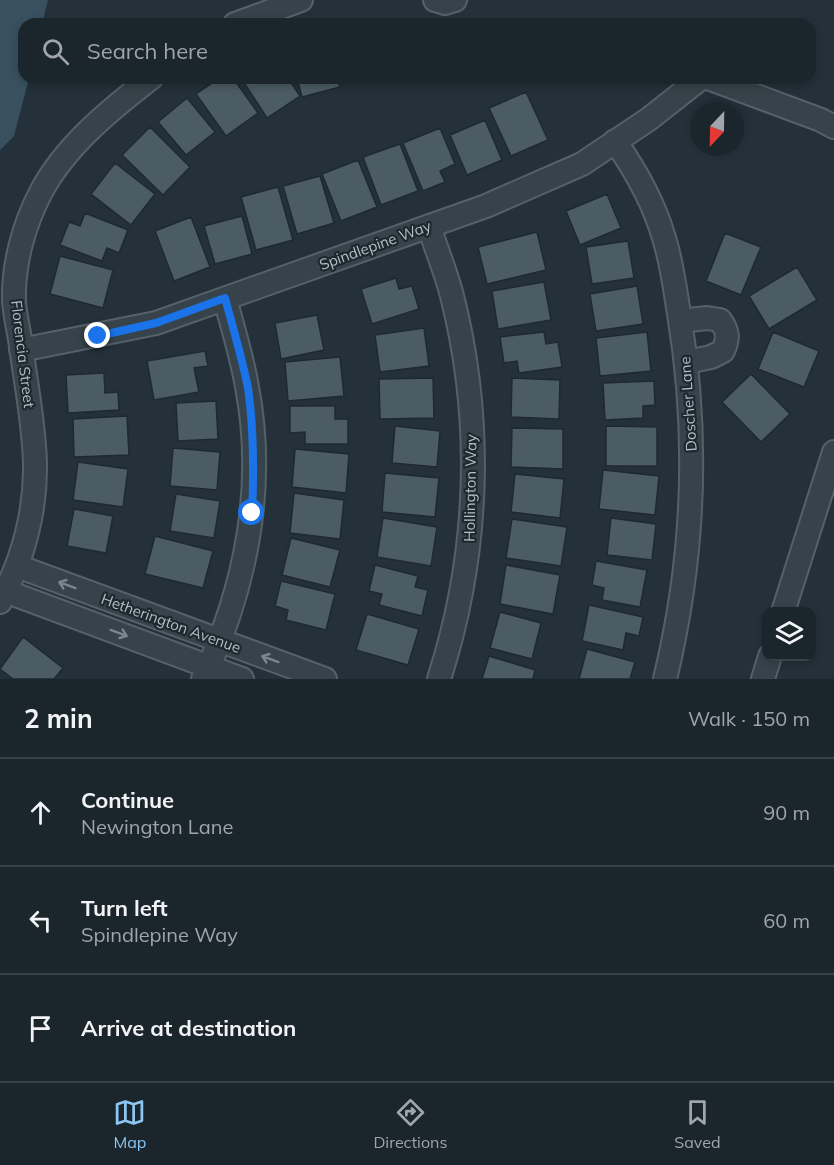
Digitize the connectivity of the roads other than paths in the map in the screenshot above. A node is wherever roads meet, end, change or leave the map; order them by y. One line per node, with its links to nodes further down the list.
1 (301, 0): 4 (street)
2 (435, 0): 3 (street)
3 (455, 0)
4 (269, 6): 5 (street)
5 (246, 18)
6 (144, 84): 14 (street, Florencia Street)
7 (693, 84): 10 (street, Spindlepine Way)
8 (724, 84): 9 (street)
9 (834, 127)
10 (615, 141): 11 (street, Spindlepine Way); 13 (street, Doscher Lane)
11 (429, 226): 12 (street, Spindlepine Way); 25 (street, Hollington Way)
12 (225, 298): 14 (street, Spindlepine Way); 20 (street)
13 (680, 321): 15 (street, Doscher Lane); 15 (street)
14 (21, 350): 17 (street, Florencia Street)
15 (687, 362): 26 (street, Doscher Lane)
16 (834, 452): 19 (street)
17 (17, 566): 18 (street, Florencia Street); 20 (street, Hetherington Avenue, one-way to 17)
18 (3, 597): 22 (street, Hetherington Avenue, one-way to 22)
19 (785, 607)
20 (220, 641): 22 (street); 24 (street, Hetherington Avenue, one-way to 20)
21 (769, 661): 27 (street)
22 (206, 673): 23 (street, Hetherington Avenue)
23 (242, 679)
24 (325, 679)
25 (439, 679)
26 (664, 679)
27 (763, 679)

